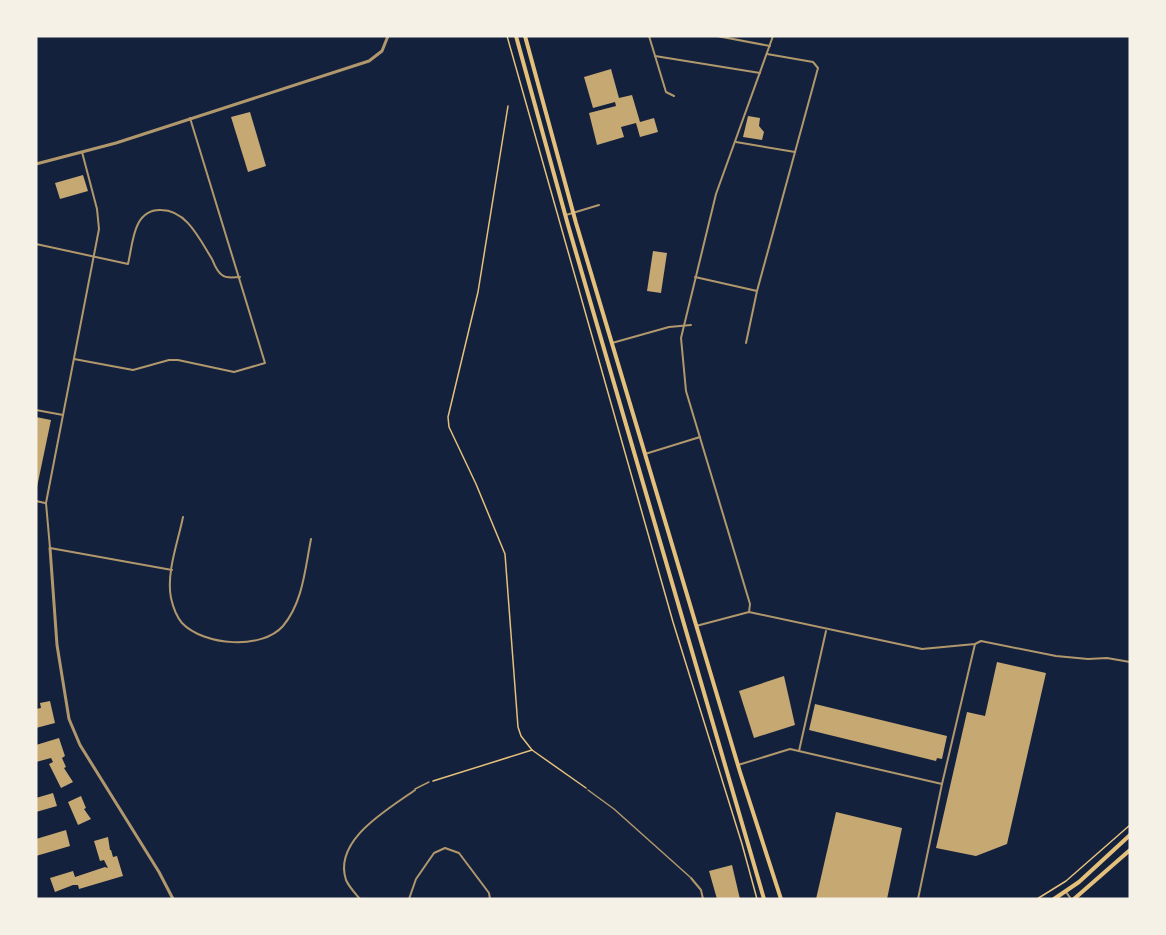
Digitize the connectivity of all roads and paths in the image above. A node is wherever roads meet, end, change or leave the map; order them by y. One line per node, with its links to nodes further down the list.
1 (388, 36): 14 (street)
2 (507, 36): 64 (path)
3 (516, 36): 21 (main road)
4 (525, 36): 20 (main road)
5 (649, 36): 10 (street)
6 (717, 36): 8 (street)
7 (773, 36): 8 (street)
8 (770, 46): 9 (street)
9 (767, 54): 11 (street); 17 (street)
10 (655, 56): 11 (street); 12 (street)
11 (760, 73): 15 (street)
12 (674, 96)
13 (508, 106): 47 (path)
14 (190, 118): 16 (street); 24 (street)
15 (735, 142): 17 (street); 25 (street)
16 (82, 152): 18 (street); 23 (street)
17 (795, 152): 26 (street)
18 (36, 164)
19 (598, 205): 20 (street)
20 (573, 213): 21 (street); 29 (main road)
21 (566, 215): 65 (main road)
22 (36, 244): 23 (street)
23 (93, 256): 24 (street); 31 (street)
24 (240, 277): 31 (street)
25 (695, 277): 26 (street); 27 (street)
26 (757, 291): 30 (street)
27 (684, 325): 28 (street); 29 (street); 34 (street)
28 (691, 326)
29 (612, 343): 35 (main road)
30 (746, 343)
31 (74, 359): 33 (street)
32 (36, 410): 33 (street)
33 (64, 416): 37 (street)
34 (700, 437): 35 (street); 42 (street)
35 (645, 454): 43 (main road)
36 (36, 501): 37 (street)
37 (46, 503): 40 (street)
38 (183, 517): 41 (street)
39 (310, 539): 41 (street)
40 (50, 548): 41 (street); 59 (street)
41 (172, 570)
42 (749, 612): 43 (street); 44 (street)
43 (696, 626): 49 (main road)
44 (827, 630): 45 (street); 48 (street)
45 (975, 645): 46 (street); 51 (street)
46 (1130, 662)
47 (532, 750): 50 (path); 53 (path)
48 (799, 751): 49 (street); 51 (street)
49 (738, 765): 66 (main road)
50 (429, 782): 52 (lane)
51 (942, 784): 67 (street)
52 (415, 790): 60 (street)
53 (588, 790): 57 (lane)
54 (1130, 825): 68 (path)
55 (1130, 835): 58 (main road)
56 (1130, 850): 70 (main road)
57 (691, 878): 63 (street)
58 (1066, 892): 69 (main road); 70 (street)
59 (173, 899)
60 (360, 899)
61 (409, 899): 62 (street)
62 (490, 899)
63 (703, 899)
64 (757, 899)
65 (764, 899)
66 (781, 899)
67 (918, 899)
68 (1037, 899)
69 (1054, 899)
70 (1073, 899)

